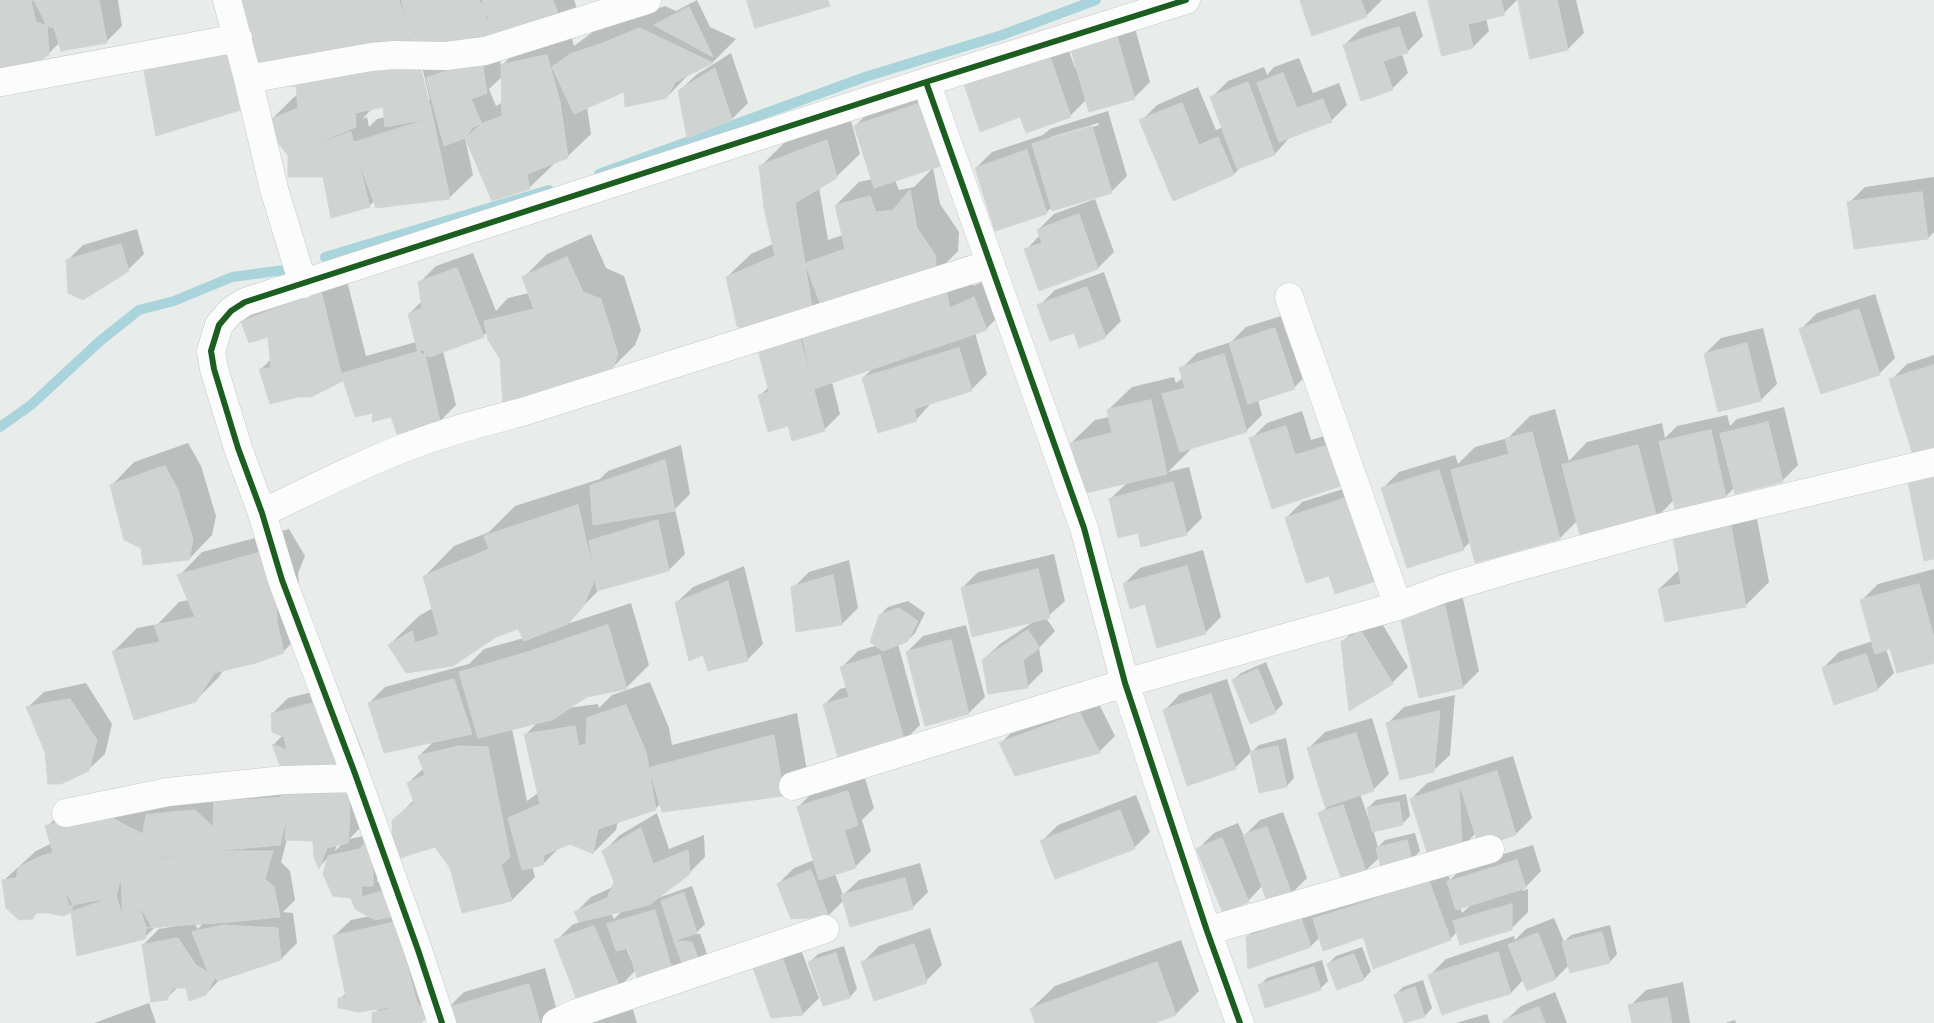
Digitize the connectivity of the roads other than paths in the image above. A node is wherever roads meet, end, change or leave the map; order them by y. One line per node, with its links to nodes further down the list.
1 (227, 0): 4 (street)
2 (647, 0): 5 (street)
3 (1186, 0): 7 (street)
4 (238, 38): 5 (street); 6 (street)
5 (248, 78): 9 (street)
6 (2, 82)
7 (926, 82): 8 (street); 9 (street)
8 (990, 264): 12 (street); 14 (street)
9 (303, 284): 12 (street)
10 (1289, 297): 13 (street)
11 (1934, 462): 13 (street)
12 (262, 513): 15 (street)
13 (1398, 606): 14 (street)
14 (1125, 683): 16 (street); 20 (street)
15 (356, 778): 17 (street); 21 (street)
16 (793, 786)
17 (66, 813)
18 (1490, 849): 20 (street)
19 (826, 929): 22 (street)
20 (1207, 931): 23 (street)
21 (442, 1023)
22 (556, 1023)
23 (1240, 1023)

